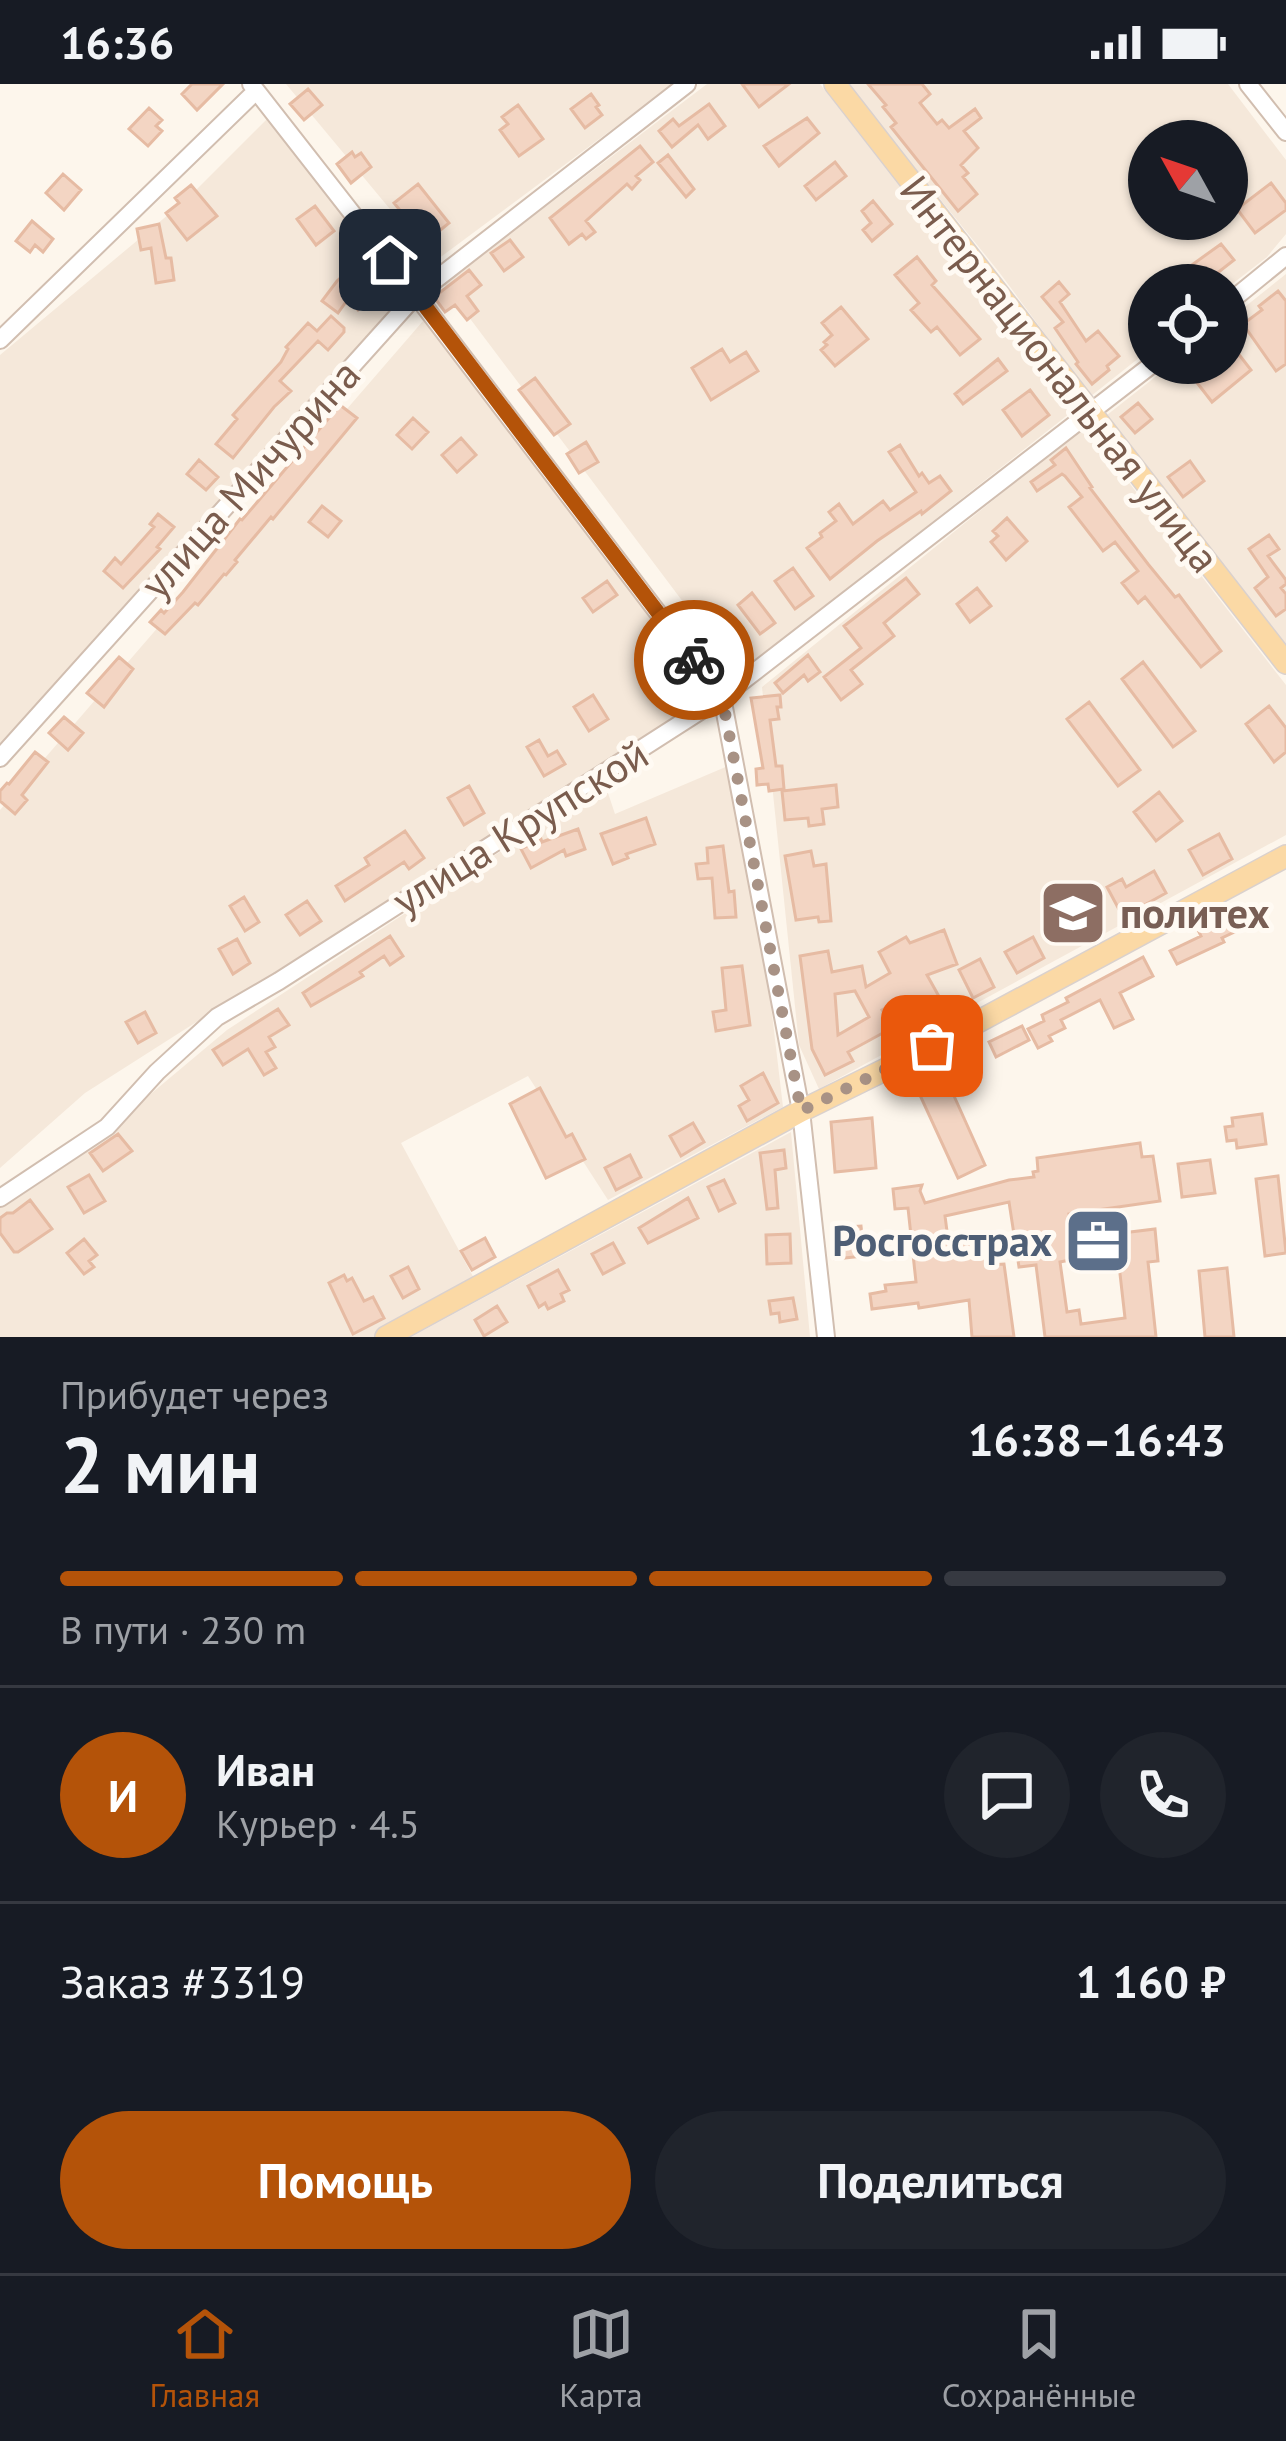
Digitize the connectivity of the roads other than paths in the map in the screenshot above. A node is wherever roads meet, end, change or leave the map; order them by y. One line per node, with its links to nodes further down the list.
1 (687, 84): 8 (street, улица Мичурина)
2 (835, 84): 11 (main road, Интернациональная улица)
3 (1248, 84): 5 (street)
4 (253, 87): 8 (street); 9 (street)
5 (1286, 132)
6 (1286, 256): 7 (street)
7 (1248, 287)
8 (416, 295): 13 (street); 14 (street, улица Мичурина)
9 (0, 340)
10 (1128, 384): 11 (street, улица Крупской)
11 (1093, 412): 12 (main road, Интернациональная улица); 13 (street, улица Крупской)
12 (1286, 663)
13 (722, 697): 16 (street); 17 (street, улица Крупской)
14 (0, 758)
15 (1286, 856): 16 (main road)
16 (801, 1111): 18 (main road); 19 (street)
17 (0, 1198)
18 (386, 1337)
19 (826, 1337)

